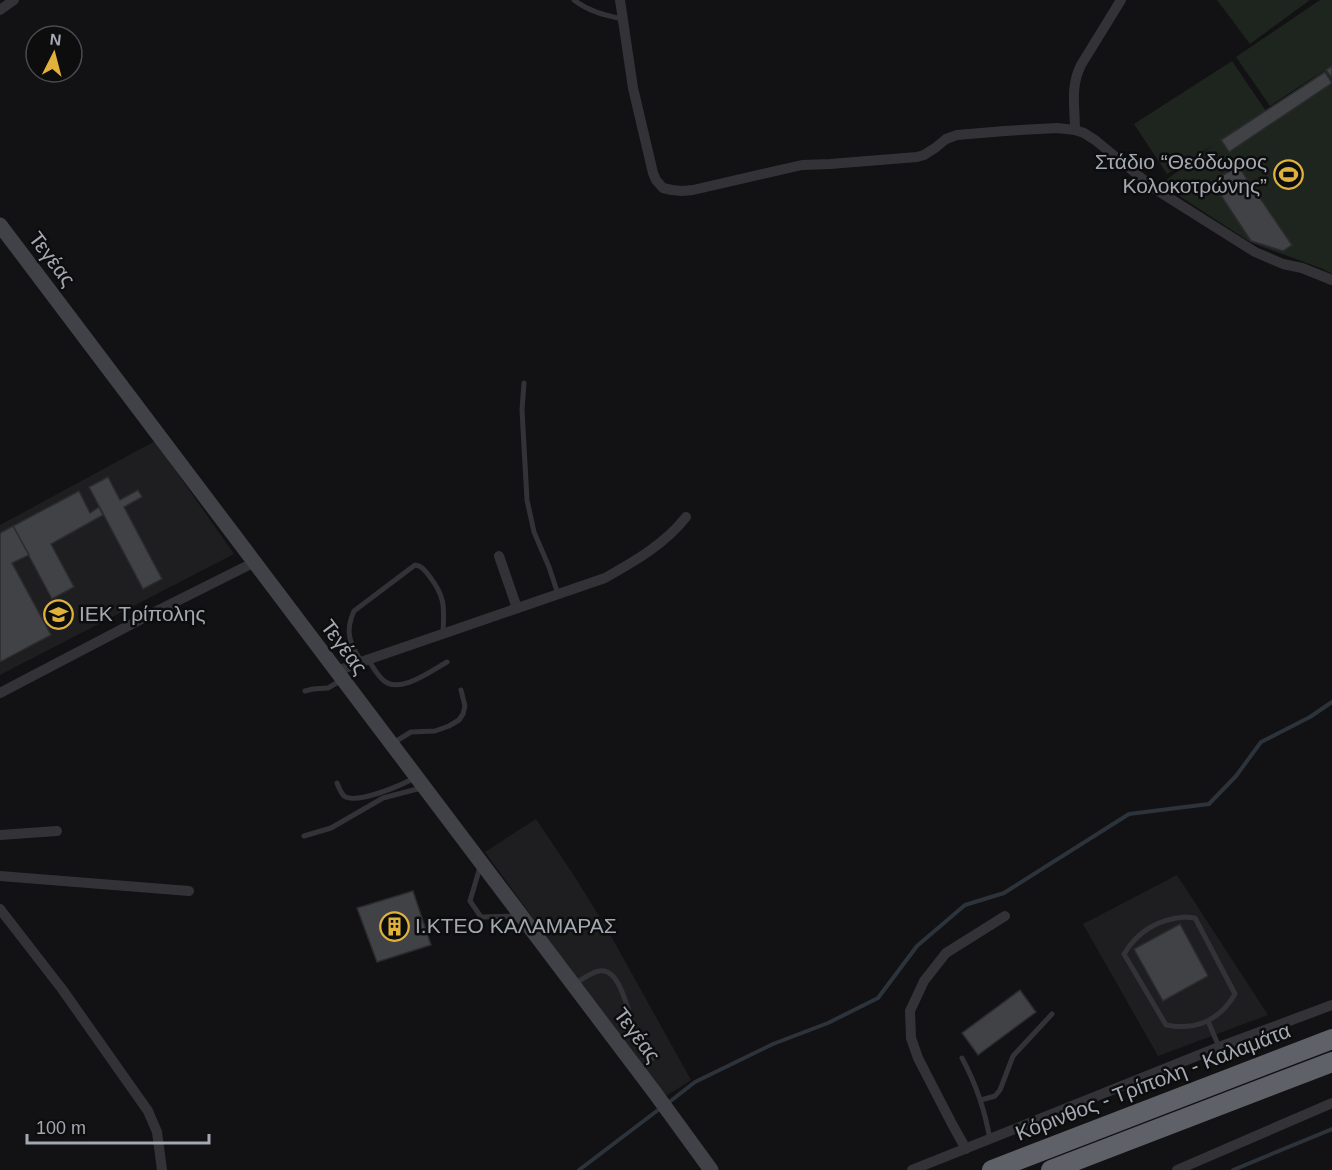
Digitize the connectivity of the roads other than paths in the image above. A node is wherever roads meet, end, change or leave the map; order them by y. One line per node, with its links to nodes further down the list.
1 (14, 0): 5 (street)
2 (574, 0): 6 (lane)
3 (620, 0): 6 (street)
4 (1121, 0): 7 (street)
5 (0, 10)
6 (622, 19): 7 (street)
7 (1075, 130): 9 (street)
8 (0, 225): 13 (main road, Τεγέας)
9 (1332, 280)
10 (524, 383): 14 (lane)
11 (686, 517): 14 (street)
12 (499, 556): 15 (street)
13 (255, 562): 19 (main road, Τεγέας); 22 (street)
14 (558, 594): 15 (street)
15 (517, 608): 16 (street)
16 (443, 634): 17 (street); 17 (lane)
17 (364, 661): 18 (lane); 19 (street)
18 (447, 662)
19 (340, 676): 21 (lane); 23 (main road, Τεγέας)
20 (461, 690): 23 (lane)
21 (305, 692)
22 (0, 693)
23 (392, 744): 24 (main road, Τεγέας)
24 (420, 782): 25 (lane); 28 (lane); 29 (main road, Τεγέας)
25 (337, 783)
26 (57, 831): 27 (street)
27 (0, 836)
28 (304, 836)
29 (481, 862): 33 (main road, Τεγέας); 33 (lane)
30 (0, 876): 31 (street)
31 (189, 891)
32 (0, 909): 49 (street)
33 (522, 916): 35 (main road, Τεγέας)
34 (1005, 916): 47 (street)
35 (573, 985): 41 (lane); 50 (main road, Τεγέας)
36 (1332, 1005): 40 (street)
37 (1052, 1014): 44 (lane)
38 (1208, 1021): 38 (lane); 40 (lane)
39 (1332, 1039): 52 (highway, Κόρινθος - Τρίπολη - Καλαμάτα)
40 (1219, 1047): 46 (street)
41 (653, 1058)
42 (962, 1058): 44 (lane)
43 (1332, 1062): 53 (highway)
44 (981, 1100): 46 (lane)
45 (1332, 1103): 48 (street)
46 (990, 1140): 47 (street)
47 (966, 1149): 51 (street)
48 (1188, 1168): 54 (street)
49 (162, 1170)
50 (711, 1170)
51 (912, 1170)
52 (992, 1170)
53 (1051, 1170)
54 (1177, 1170)

